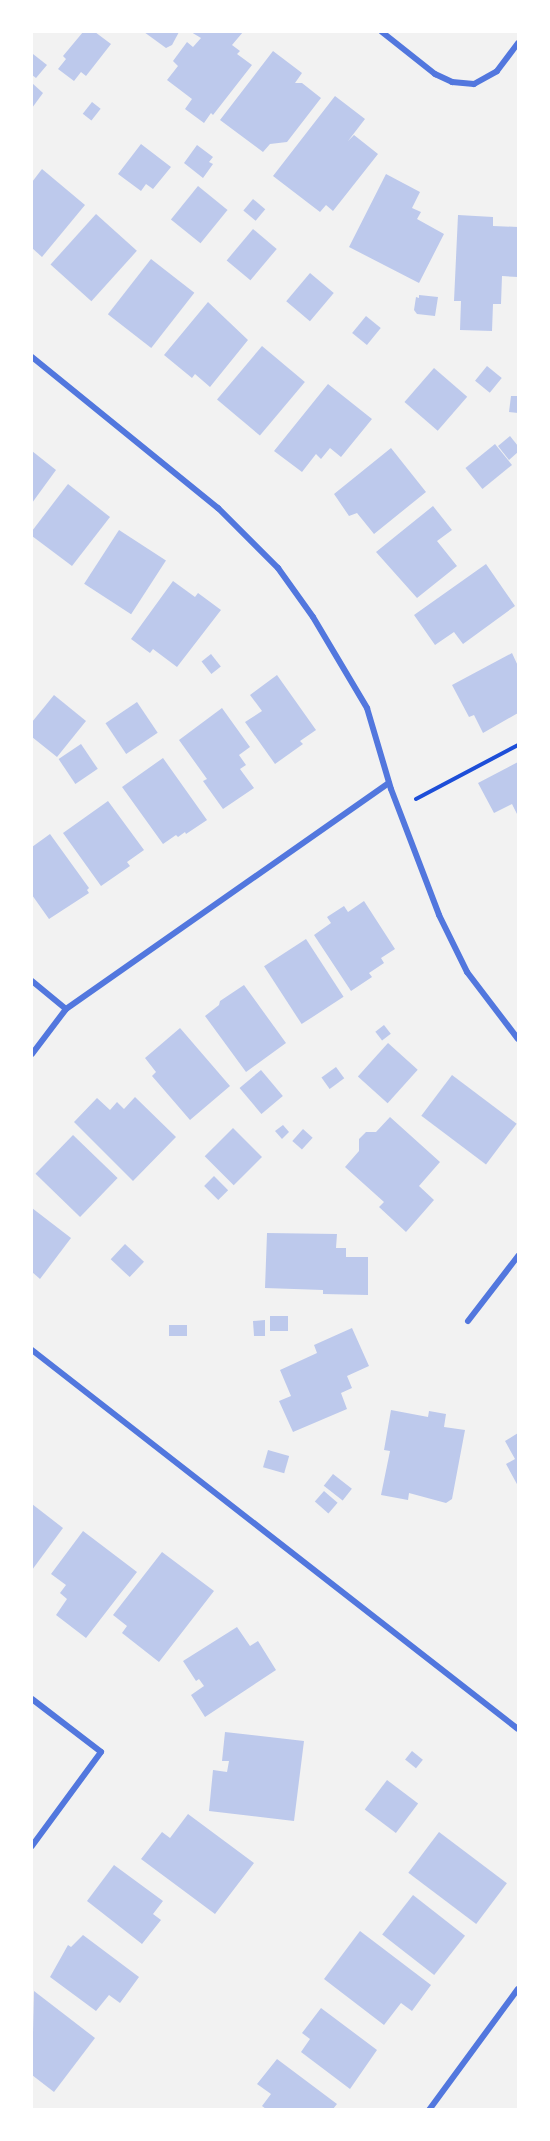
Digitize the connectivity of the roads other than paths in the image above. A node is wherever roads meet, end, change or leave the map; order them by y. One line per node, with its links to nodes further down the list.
1 (382, 32): 2 (street)
2 (519, 43)
3 (32, 357): 4 (street)
4 (389, 783): 6 (street); 7 (street)
5 (32, 981): 6 (street)
6 (66, 1009): 8 (street)
7 (519, 1039)
8 (32, 1054)
9 (519, 1256): 10 (street)
10 (468, 1321)
11 (32, 1350): 13 (street)
12 (32, 1699): 14 (street)
13 (519, 1729)
14 (32, 1846)
15 (519, 1989): 16 (street)
16 (429, 2109)

